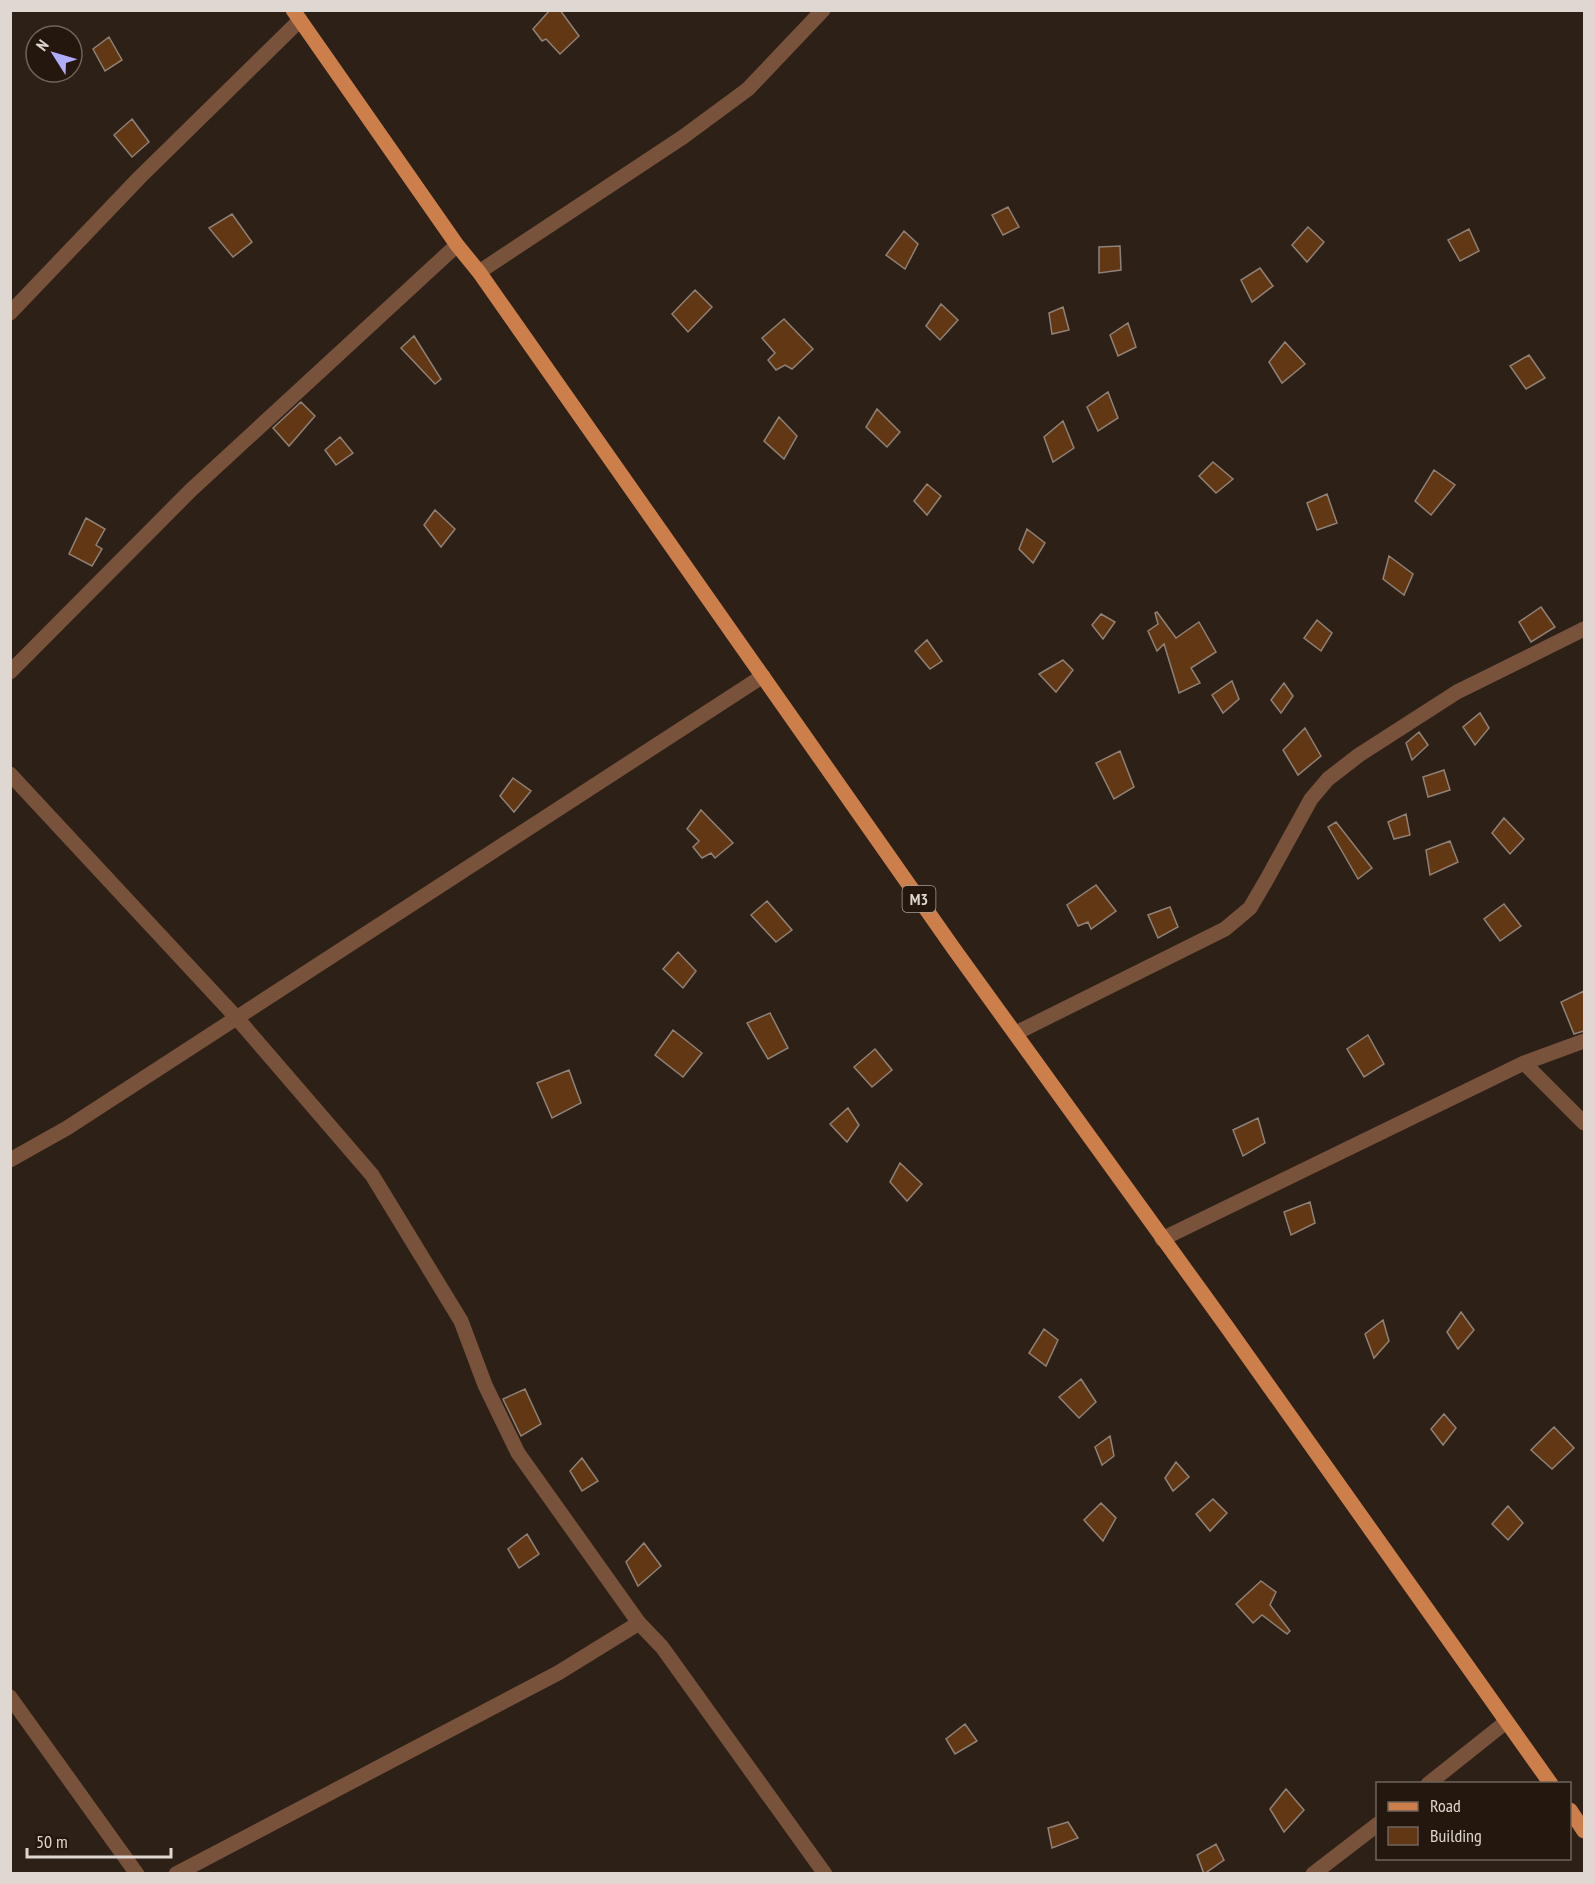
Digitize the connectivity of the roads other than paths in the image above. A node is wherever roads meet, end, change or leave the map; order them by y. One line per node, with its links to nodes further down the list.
1 (823, 10): 4 (street)
2 (296, 15): 3 (main road, M3); 5 (street)
3 (458, 245): 4 (main road, M3); 7 (street)
4 (479, 272): 8 (main road, M3)
5 (10, 313)
6 (1584, 629): 11 (street)
7 (10, 672)
8 (762, 676): 10 (street); 11 (main road, M3)
9 (10, 774): 10 (street)
10 (236, 1017): 15 (street); 17 (street)
11 (1016, 1033): 16 (main road, M3)
12 (1584, 1041): 13 (street)
13 (1524, 1063): 14 (street); 16 (street)
14 (1584, 1122)
15 (10, 1160)
16 (1162, 1239): 19 (main road, M3)
17 (639, 1623): 26 (street); 27 (street)
18 (10, 1697): 25 (street)
19 (1506, 1722): 20 (street); 21 (main road, M3)
20 (1431, 1782)
21 (1550, 1782)
22 (1571, 1813): 24 (main road)
23 (1376, 1825): 28 (street)
24 (1584, 1831)
25 (137, 1874)
26 (176, 1874)
27 (825, 1874)
28 (1313, 1874)

